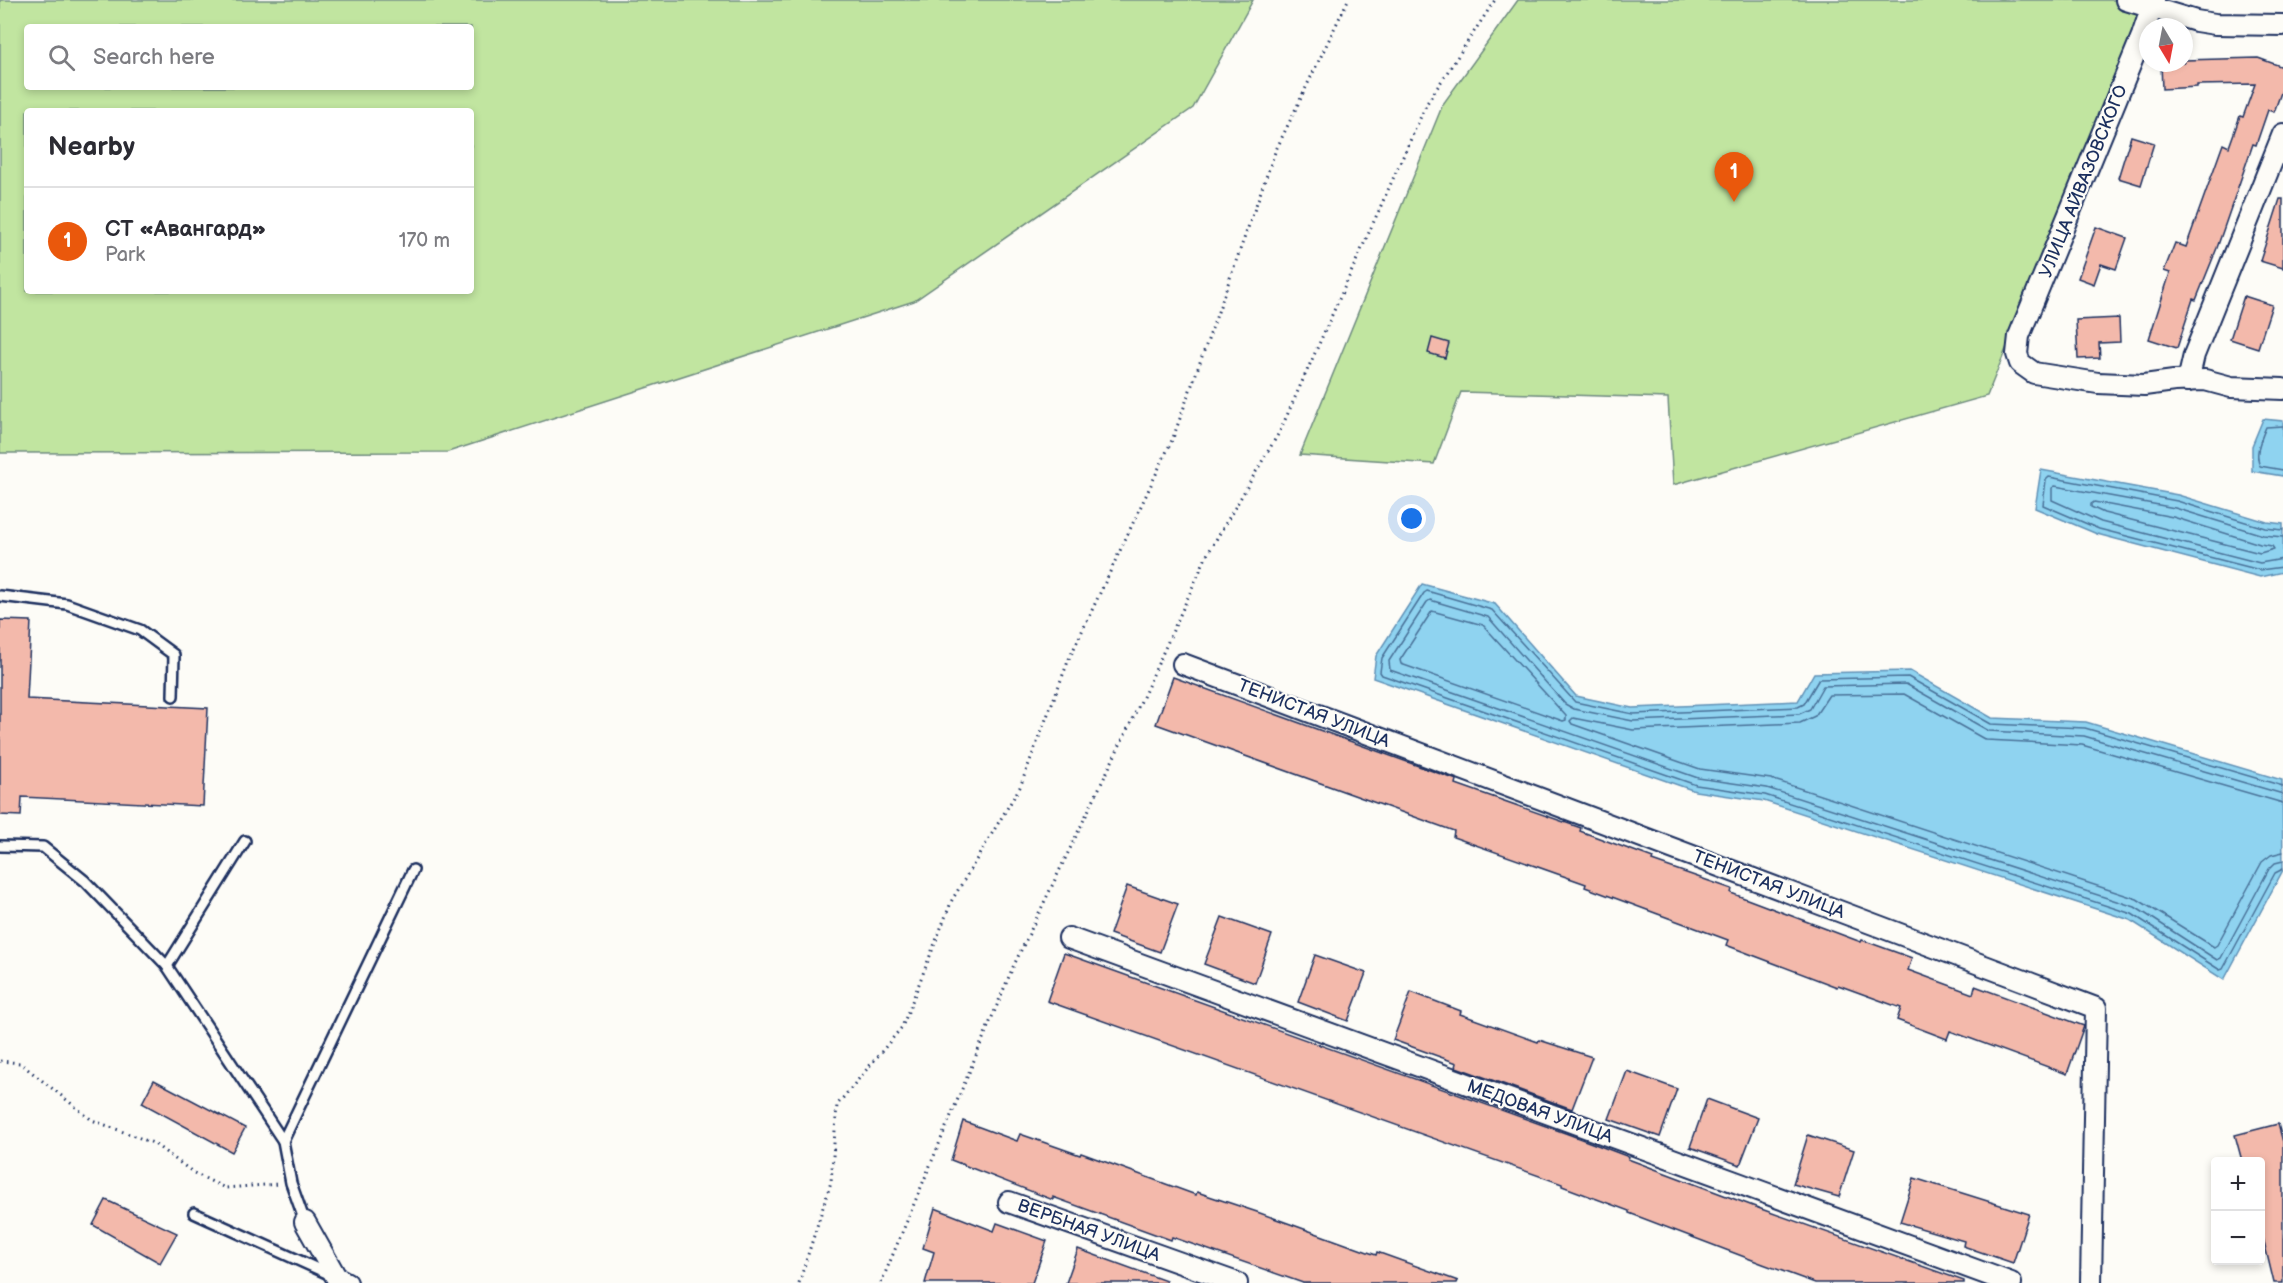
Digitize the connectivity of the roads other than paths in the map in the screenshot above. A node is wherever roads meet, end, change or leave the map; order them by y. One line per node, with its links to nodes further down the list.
1 (2126, 0): 2 (street)
2 (2152, 4): 3 (street); 5 (street, УЛИЦА АЙВАЗОВСКОГО)
3 (2283, 25)
4 (2283, 134): 5 (street)
5 (2188, 381): 6 (street)
6 (2283, 389)
7 (0, 596): 9 (lane)
8 (1183, 664): 22 (street, ТЕНИСТАЯ УЛИЦА)
9 (173, 696)
10 (245, 841): 14 (lane)
11 (0, 846): 14 (lane)
12 (413, 870): 15 (lane)
13 (1069, 938): 21 (street, МЕДОВАЯ УЛИЦА)
14 (167, 966): 15 (lane)
15 (283, 1141): 18 (lane)
16 (1009, 1202): 20 (street, ВЕРБНАЯ УЛИЦА)
17 (194, 1213): 19 (lane)
18 (305, 1222): 19 (street)
19 (342, 1280)
20 (1237, 1283)
21 (2011, 1283)
22 (2091, 1283)

